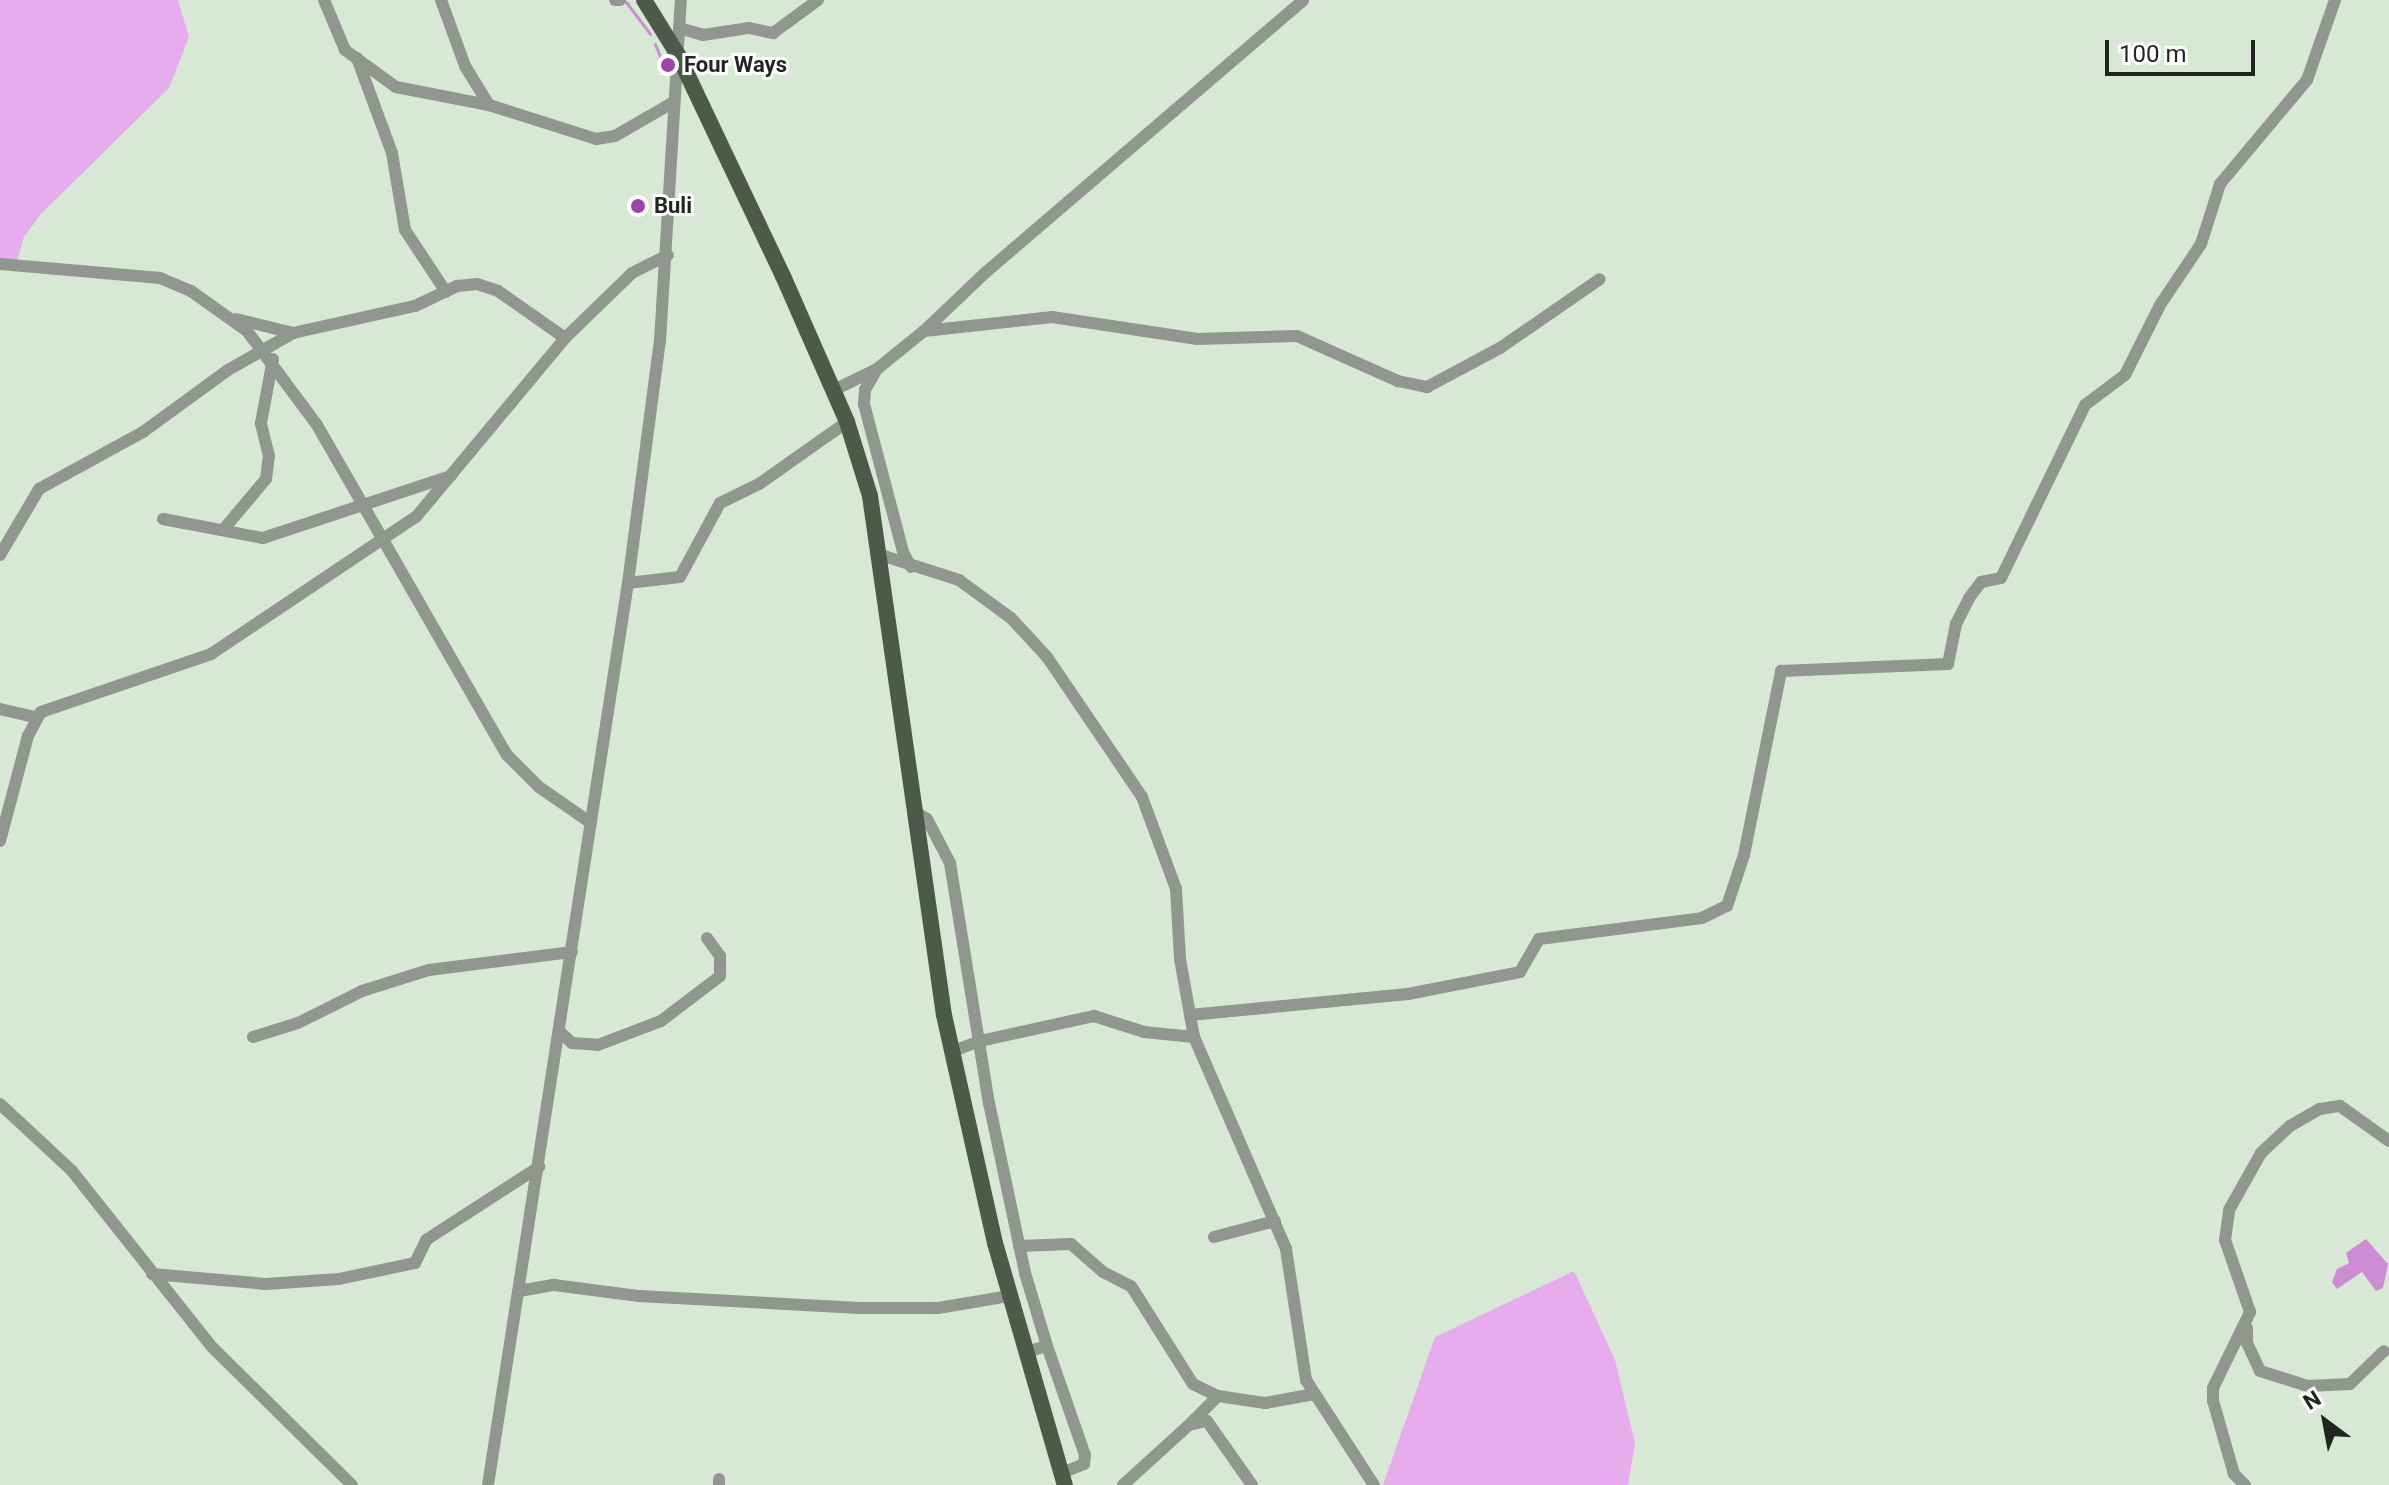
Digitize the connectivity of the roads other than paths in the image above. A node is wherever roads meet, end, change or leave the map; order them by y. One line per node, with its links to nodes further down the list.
1 (324, 0): 10 (street)
2 (441, 0): 12 (street)
3 (644, 0): 9 (main road)
4 (681, 0): 8 (street)
5 (818, 0): 8 (street)
6 (1303, 0): 18 (street)
7 (2335, 0): 42 (street)
8 (679, 28): 9 (street)
9 (678, 55): 11 (street); 24 (main road)
10 (357, 58): 12 (street); 16 (street)
11 (674, 102): 12 (street); 13 (street)
12 (489, 105)
13 (668, 255): 20 (street); 34 (street)
14 (0, 264): 17 (street)
15 (1600, 279): 18 (street)
16 (446, 292): 19 (street); 20 (street)
17 (233, 318): 19 (street); 21 (street)
18 (924, 331): 23 (street)
19 (287, 336): 21 (street); 22 (street)
20 (565, 338): 26 (street)
21 (263, 350): 22 (street); 31 (street)
22 (273, 362): 27 (street); 29 (street)
23 (877, 369): 24 (street); 33 (street)
24 (834, 390): 25 (main road)
25 (847, 422): 32 (main road); 34 (street)
26 (454, 475): 27 (street); 30 (street)
27 (361, 503): 29 (street); 30 (street)
28 (163, 519): 29 (street)
29 (223, 530)
30 (382, 541): 36 (street); 38 (street)
31 (0, 555)
32 (881, 555): 33 (street); 37 (main road)
33 (911, 567): 42 (street)
34 (628, 583): 38 (street)
35 (0, 709): 36 (street)
36 (36, 717): 39 (street)
37 (914, 811): 46 (street); 47 (main road)
38 (591, 823): 41 (street)
39 (0, 841)
40 (707, 938): 43 (street)
41 (572, 952): 43 (street); 44 (street)
42 (1190, 1015): 45 (street)
43 (560, 1032): 50 (street)
44 (253, 1037)
45 (1194, 1037): 46 (street); 51 (street)
46 (980, 1041): 47 (street); 53 (street)
47 (951, 1052): 56 (main road)
48 (0, 1104): 54 (street)
49 (2389, 1141): 57 (street)
50 (539, 1167): 54 (street); 55 (street)
51 (1275, 1221): 52 (street); 61 (street)
52 (1214, 1237)
53 (1019, 1246): 58 (street); 62 (street)
54 (152, 1274): 65 (street)
55 (519, 1291): 56 (street); 66 (street)
56 (1010, 1296): 60 (main road)
57 (2247, 1325): 59 (street); 70 (street)
58 (1047, 1346): 60 (street); 64 (street)
59 (2384, 1351)
60 (1027, 1352): 64 (main road)
61 (1314, 1394): 62 (street); 69 (street)
62 (1218, 1396): 63 (street)
63 (1189, 1425): 67 (street); 68 (street)
64 (1064, 1479)
65 (352, 1485)
66 (488, 1485)
67 (1123, 1485)
68 (1252, 1485)
69 (1374, 1485)
70 (2245, 1485)

